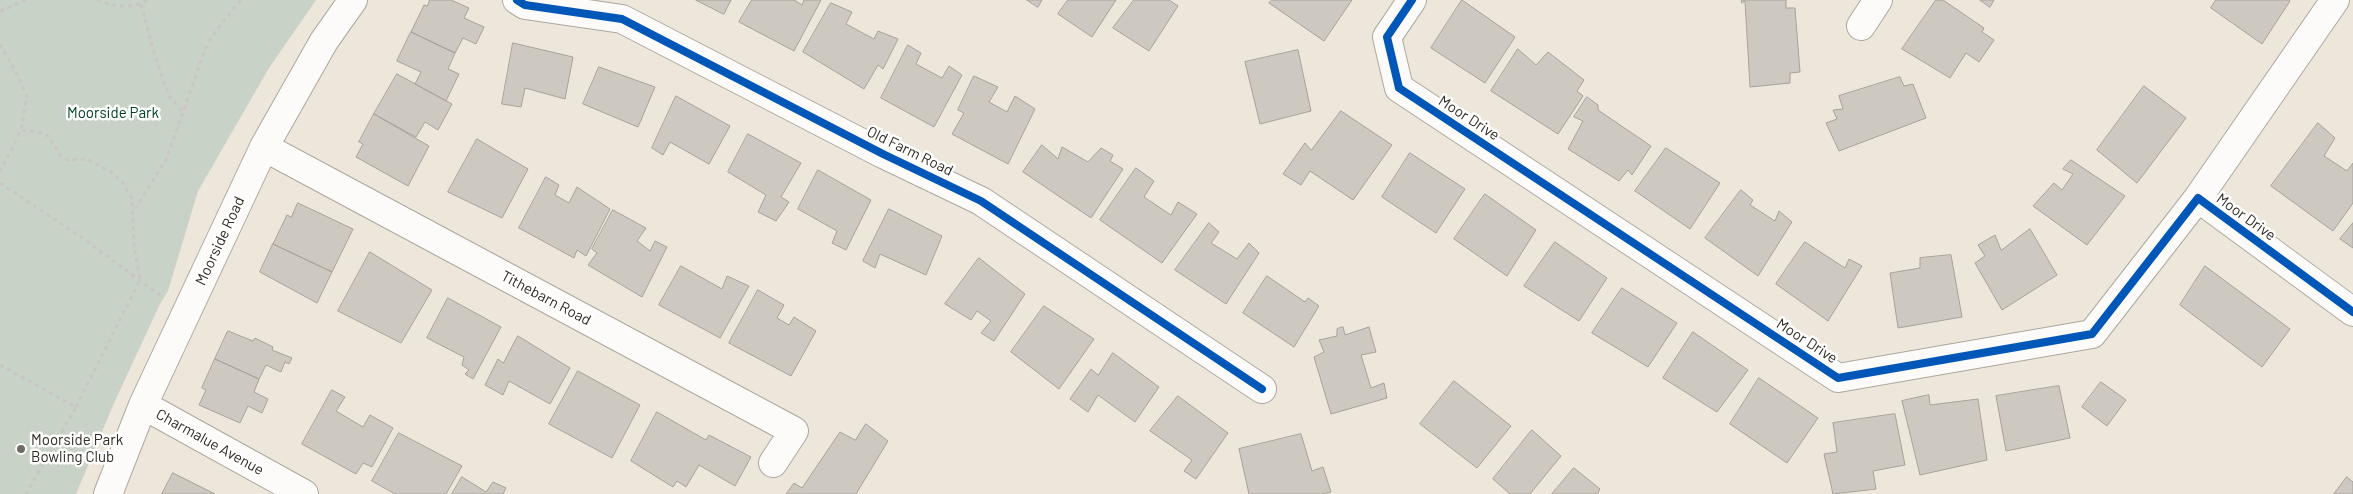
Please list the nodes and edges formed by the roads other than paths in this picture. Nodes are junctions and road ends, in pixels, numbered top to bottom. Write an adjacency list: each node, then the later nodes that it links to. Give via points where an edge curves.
1 (353, 0): 7 (street, Moorside Road, via 324,41)
2 (517, 0): 10 (street, Old Farm Road, via 525,4 622,19 980,201)
3 (1412, 0): 8 (street, Moor Drive, via 1387,37 1398,88 1838,378 2092,334)
4 (1878, 0): 6 (street)
5 (2335, 0): 8 (street, Moor Drive)
6 (1860, 26)
7 (264, 147): 11 (street, Moorside Road); 12 (street, Tithebarn Road, via 794,431)
8 (2198, 198): 9 (street, Moor Drive)
9 (2353, 312)
10 (1262, 389)
11 (143, 405): 13 (street, Moorside Road); 14 (street, Charmalue Avenue)
12 (773, 463)
13 (108, 494)
14 (304, 494)

